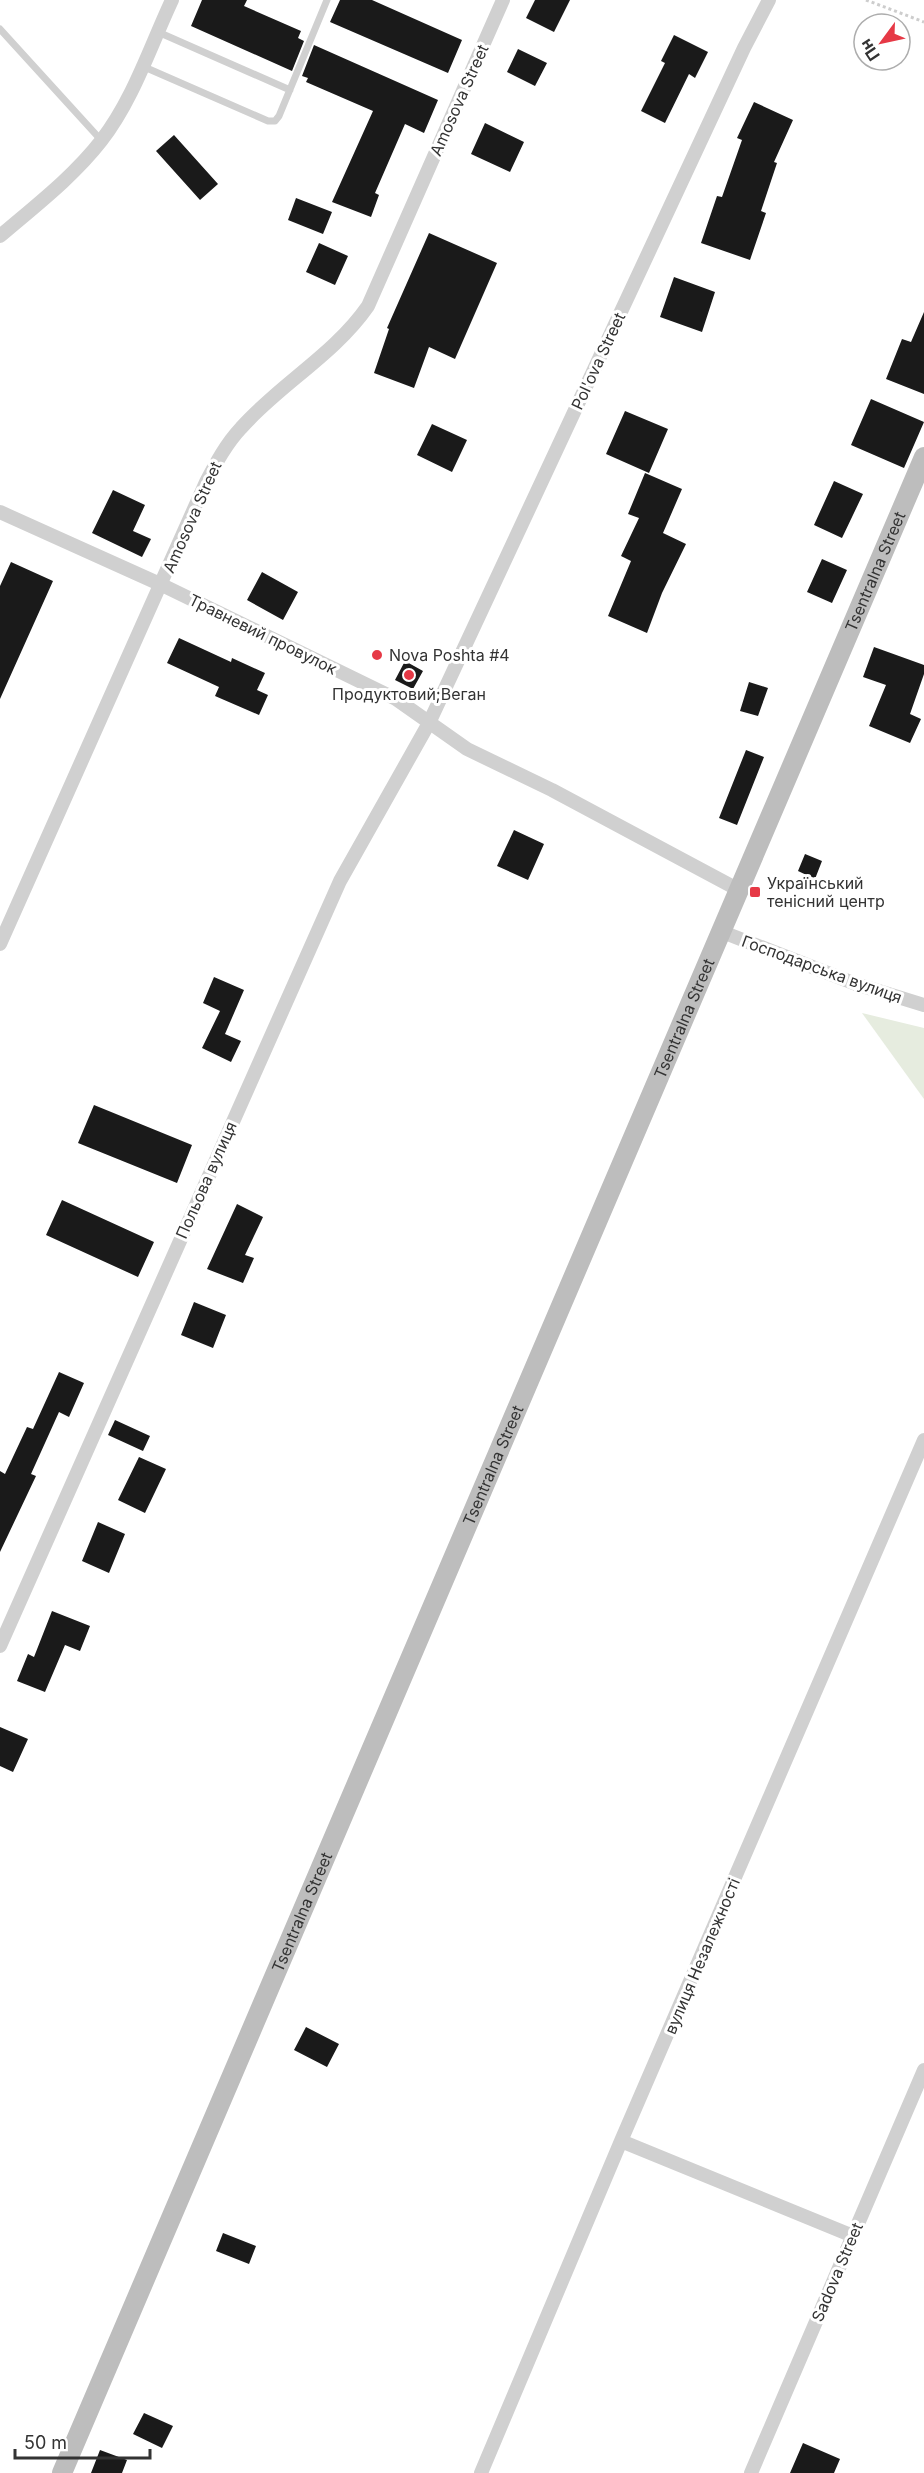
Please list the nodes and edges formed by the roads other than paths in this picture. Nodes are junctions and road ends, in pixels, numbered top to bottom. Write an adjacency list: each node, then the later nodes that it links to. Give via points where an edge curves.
1 (172, 0): 6 (street)
2 (327, 0): 8 (lane)
3 (503, 0): 13 (street, Amosova Street, via 368,306 337,342 262,406 223,450)
4 (769, 0): 14 (street, Pol'ova Street)
5 (0, 29): 9 (lane)
6 (157, 32): 7 (street); 8 (lane)
7 (142, 66): 8 (lane, via 268,121 279,116); 9 (street)
8 (290, 90)
9 (101, 140): 10 (street, via 66,178)
10 (0, 236)
11 (924, 457): 15 (main road, Tsentralna Street)
12 (0, 512): 13 (street, Травневий провулок)
13 (162, 585): 14 (street, Травневий провулок, via 396,699); 17 (street, Amosova Street)
14 (429, 723): 15 (street, Травневий провулок, via 466,749 552,790); 20 (street, Польова вулиця, via 340,881)
15 (739, 890): 16 (main road, Tsentralna Street)
16 (720, 931): 18 (street, Господарська вулиця, via 856,984); 24 (main road, Tsentralna Street)
17 (0, 944)
18 (924, 1005)
19 (924, 1440): 22 (street, вулиця Незалежності)
20 (0, 1647)
21 (924, 2070): 23 (street, Sadova Street)
22 (621, 2141): 23 (street); 25 (street, вулиця Незалежності)
23 (853, 2236): 26 (street, Sadova Street)
24 (62, 2473)
25 (481, 2473)
26 (751, 2473)

